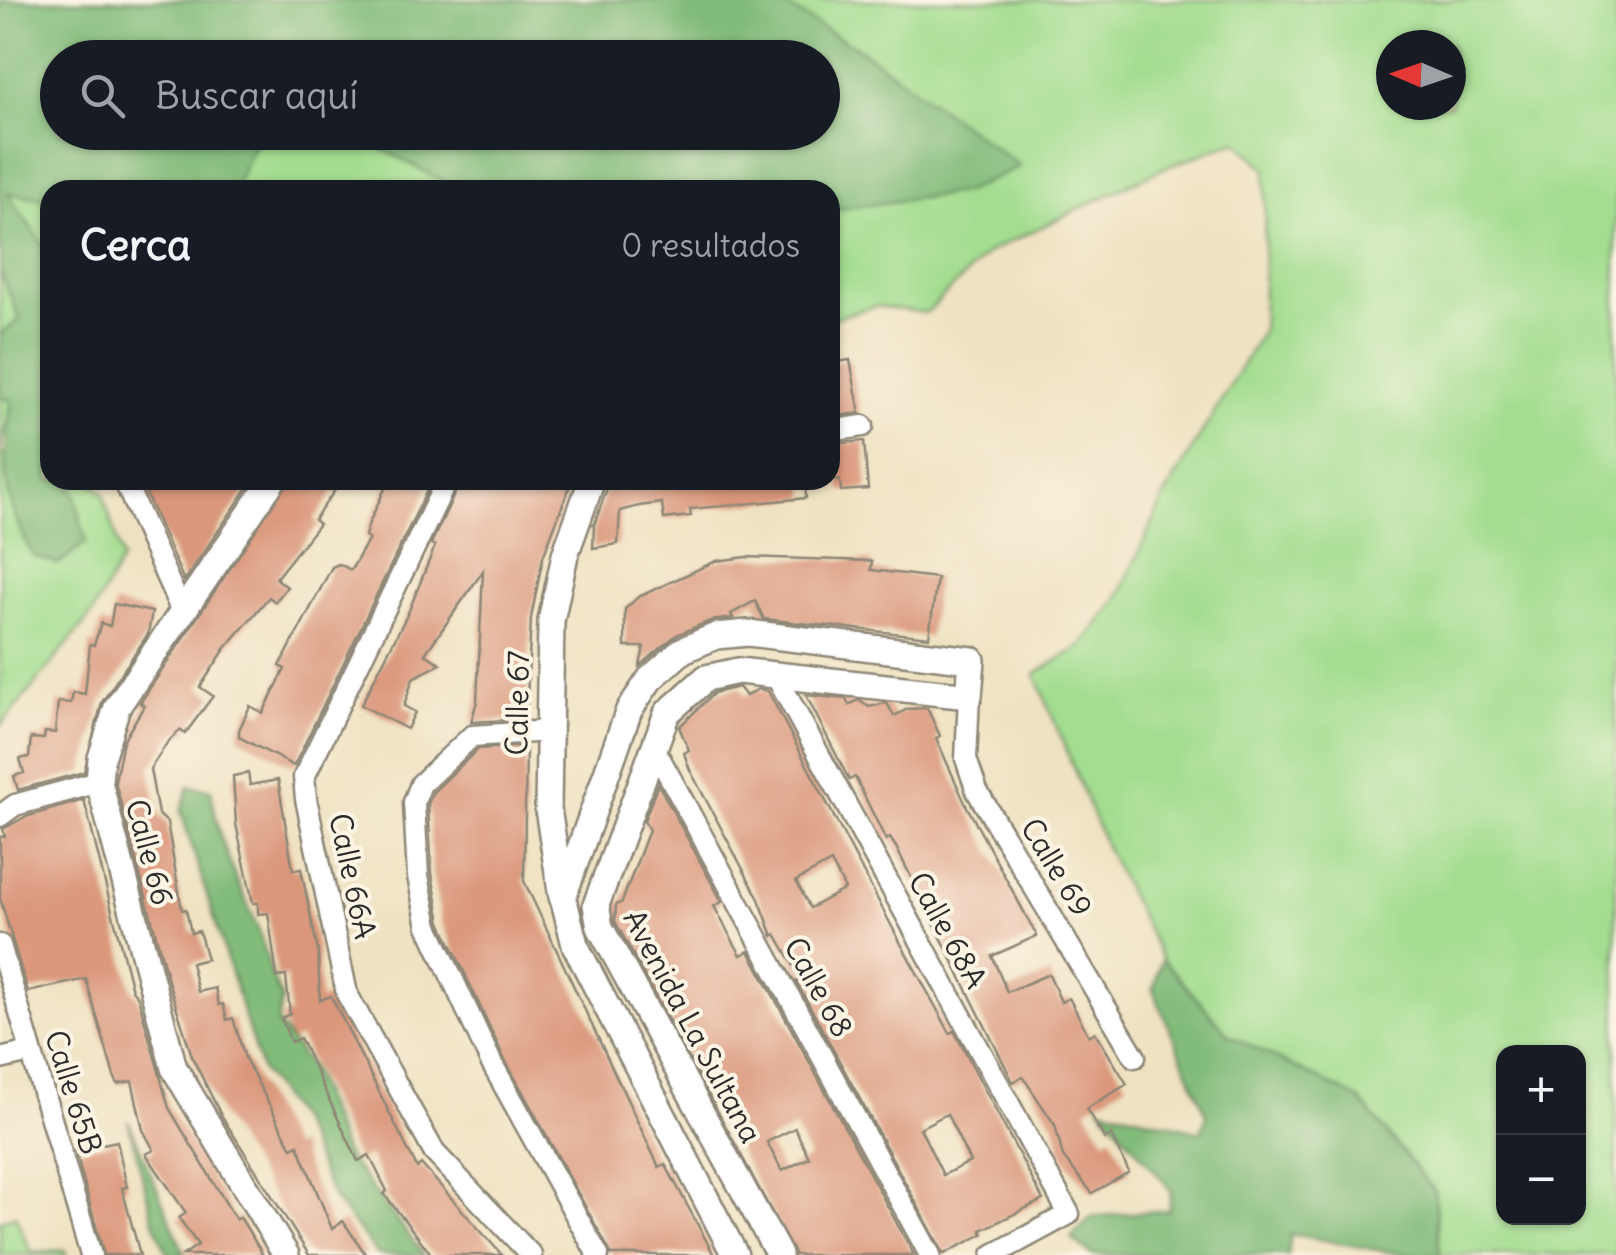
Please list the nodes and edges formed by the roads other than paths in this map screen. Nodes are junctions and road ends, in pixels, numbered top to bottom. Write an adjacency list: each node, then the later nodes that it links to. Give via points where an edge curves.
1 (863, 426): 2 (street)
2 (840, 429)
3 (128, 490): 7 (street)
4 (265, 490): 7 (street, Calle 66)
5 (442, 490): 22 (street, Calle 66A, via 304,777 306,799 347,994 434,1152)
6 (588, 490): 10 (street, Calle 67, via 551,621)
7 (183, 614): 12 (street, Calle 66, via 117,707)
8 (775, 674): 9 (street, Avenida La Sultana); 11 (street, Avenida La Sultana, via 738,671 706,678 667,713); 27 (street, Calle 68A, via 1068,1214)
9 (968, 696): 14 (street, via 972,660 748,633 716,636 684,650 650,679 629,710); 18 (street, Calle 69, via 966,759 977,790)
10 (550, 731): 14 (street, Calle 67, via 548,808); 23 (street, Calle 66A, via 472,736 421,784 414,802 418,876 428,926 491,1062)
11 (654, 748): 15 (street, Avenida La Sultana); 26 (street, Calle 68)
12 (99, 782): 13 (street, via 15,805); 21 (street, Calle 66, via 174,1068)
13 (0, 816)
14 (562, 898): 15 (street); 24 (street, via 574,944)
15 (596, 905): 25 (street, Avenida La Sultana, via 600,927)
16 (0, 946): 17 (street, Calle 65B)
17 (30, 1052): 19 (street); 20 (street, Calle 65B)
18 (1135, 1058)
19 (0, 1059)
20 (91, 1255)
21 (286, 1255)
22 (531, 1255)
23 (598, 1255)
24 (735, 1255)
25 (778, 1255)
26 (930, 1255)
27 (993, 1255)

